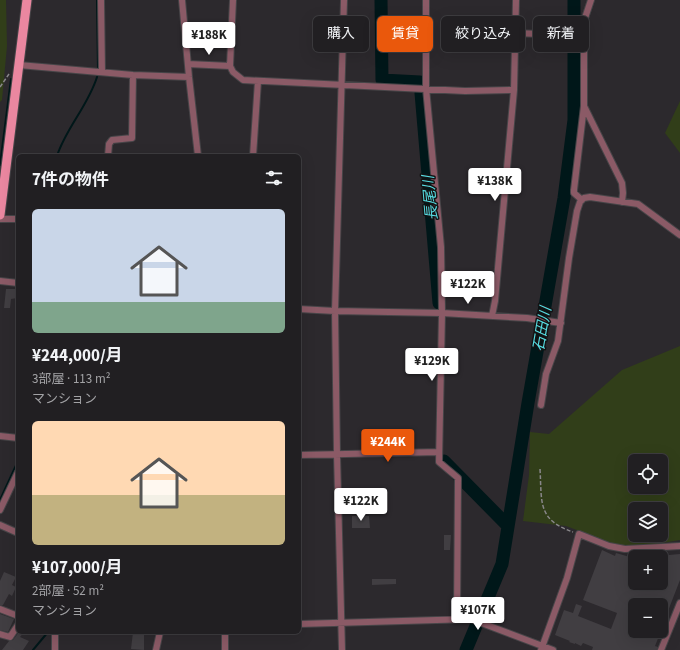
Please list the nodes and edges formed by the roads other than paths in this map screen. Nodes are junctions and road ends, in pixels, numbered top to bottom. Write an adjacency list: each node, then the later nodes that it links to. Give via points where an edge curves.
1 (27, 0): 14 (main road)
2 (101, 0): 16 (street)
3 (182, 0): 13 (street)
4 (233, 0): 15 (street)
5 (344, 0): 20 (street)
6 (426, 0): 21 (street)
7 (516, 0): 9 (street)
8 (591, 0): 10 (street)
9 (516, 16)
10 (586, 16)
11 (515, 52): 22 (street)
12 (584, 52): 23 (street)
13 (188, 64): 15 (street); 18 (street)
14 (19, 65): 16 (street); 29 (main road)
15 (230, 66): 19 (street, via 243,80)
16 (102, 72): 17 (street)
17 (133, 75): 18 (street); 24 (street, via 132,138 112,140 108,144)
18 (189, 77): 25 (street)
19 (258, 81): 20 (street); 26 (street)
20 (342, 84): 21 (street); 36 (street)
21 (426, 88): 22 (street); 37 (street, via 441,247)
22 (514, 90): 38 (street)
23 (584, 106): 27 (street, via 574,190); 28 (street, via 622,183)
24 (108, 154)
25 (198, 154)
26 (253, 154)
27 (582, 200): 28 (street, via 590,196); 39 (street, via 577,211)
28 (622, 202): 32 (street, via 638,204)
29 (0, 215)
30 (0, 219): 31 (street)
31 (16, 219)
32 (680, 235)
33 (0, 280): 34 (street)
34 (16, 283)
35 (301, 309): 36 (street)
36 (335, 311): 37 (street); 44 (street)
37 (442, 313): 38 (street); 43 (street)
38 (492, 316): 39 (street)
39 (558, 322): 40 (street, via 558,341 546,374)
40 (540, 404)
41 (0, 436): 42 (street)
42 (16, 438)
43 (439, 452): 44 (street); 54 (street, via 439,462 458,478)
44 (337, 455): 45 (street); 55 (street)
45 (301, 456)
46 (16, 476): 47 (street)
47 (0, 510)
48 (0, 525): 49 (street)
49 (16, 532)
50 (680, 546): 62 (street, via 625,550 579,534 568,578)
51 (680, 603): 68 (street)
52 (0, 609): 53 (street)
53 (16, 615)
54 (457, 618): 55 (street); 62 (street, via 471,619)
55 (341, 623): 56 (street); 66 (street)
56 (301, 624)
57 (16, 628): 58 (street, via 10,637)
58 (0, 634)
59 (55, 634): 63 (street)
60 (160, 634): 64 (street)
61 (225, 634): 65 (street)
62 (541, 648): 67 (street)
63 (55, 650)
64 (156, 650)
65 (225, 650)
66 (342, 650)
67 (552, 650)
68 (662, 650)

